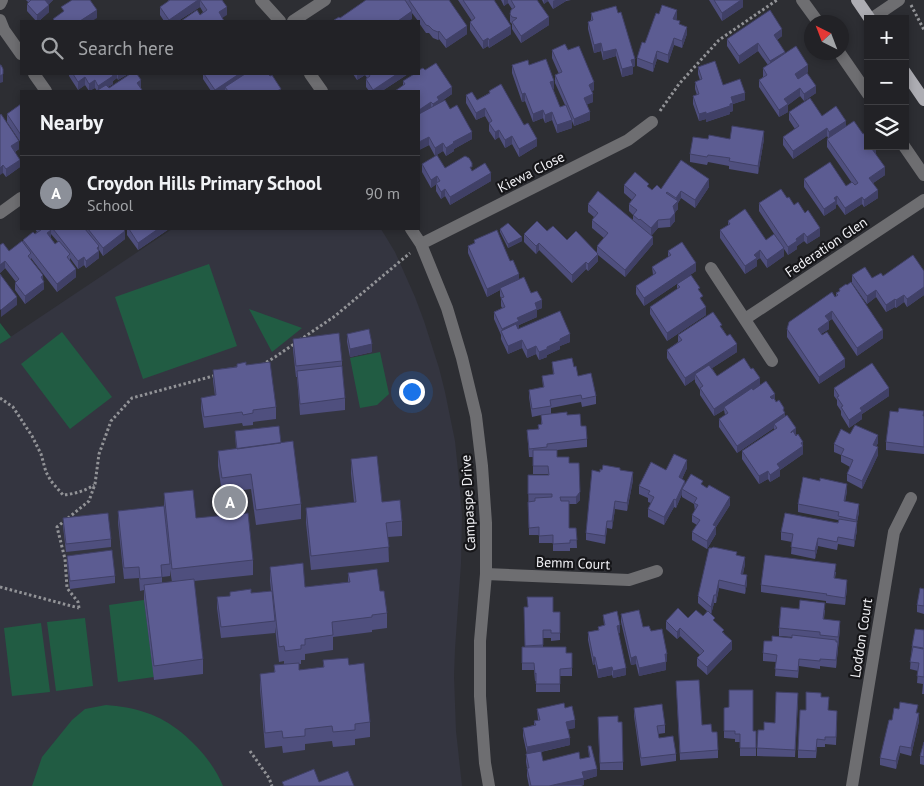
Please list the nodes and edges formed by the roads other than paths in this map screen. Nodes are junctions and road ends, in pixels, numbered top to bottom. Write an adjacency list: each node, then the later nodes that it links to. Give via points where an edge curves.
1 (2, 0): 7 (street)
2 (261, 0): 12 (street)
3 (325, 0): 13 (street)
4 (802, 0): 8 (street)
5 (857, 0): 9 (main road)
6 (898, 0): 10 (street)
7 (0, 4)
8 (813, 15)
9 (867, 15)
10 (876, 15)
11 (0, 20): 14 (street)
12 (279, 20)
13 (295, 20)
14 (20, 53)
15 (845, 60): 19 (street)
16 (35, 75): 20 (street)
17 (311, 75): 21 (street)
18 (909, 78): 22 (main road)
19 (864, 88)
20 (45, 90)
21 (321, 90)
22 (924, 100)
23 (652, 122): 30 (street, Kiewa Close, via 628,140)
24 (907, 150): 25 (street)
25 (924, 175)
26 (20, 199): 28 (street)
27 (924, 200): 32 (street, Federation Glen)
28 (0, 213)
29 (412, 230): 30 (street, Campaspe Drive)
30 (421, 244): 36 (street, Campaspe Drive, via 447,308 476,416 483,476)
31 (711, 268): 32 (street)
32 (745, 319): 33 (street)
33 (772, 361)
34 (911, 498): 38 (street, Loddon Court, via 894,532)
35 (657, 571): 36 (street, Bemm Court, via 628,580)
36 (486, 574): 37 (street, Campaspe Drive, via 480,687)
37 (489, 786)
38 (852, 786)

